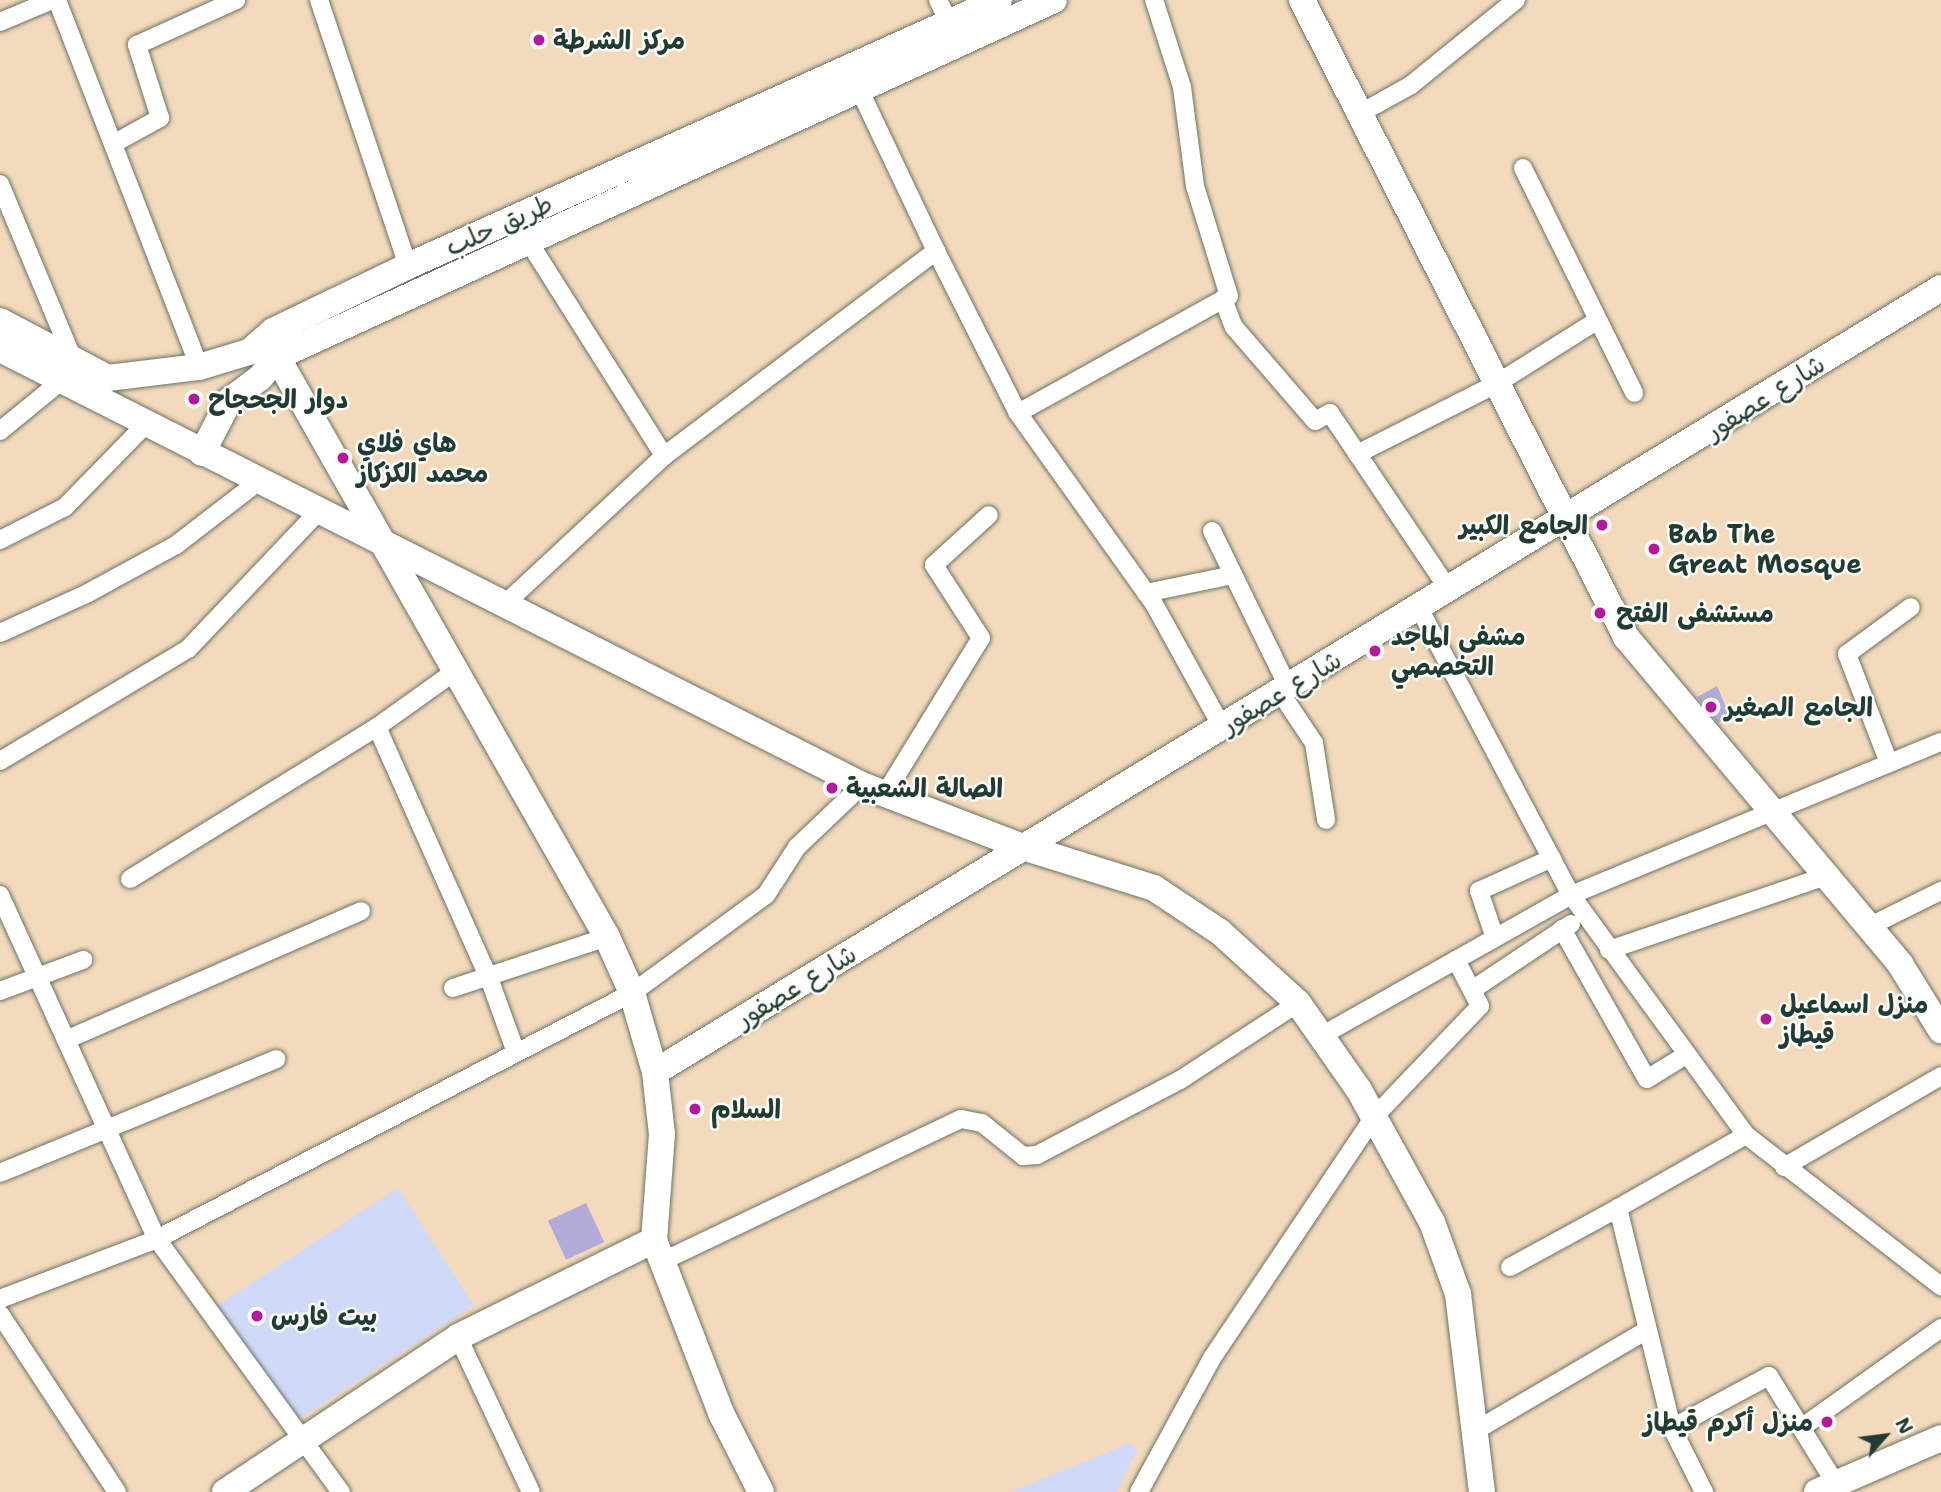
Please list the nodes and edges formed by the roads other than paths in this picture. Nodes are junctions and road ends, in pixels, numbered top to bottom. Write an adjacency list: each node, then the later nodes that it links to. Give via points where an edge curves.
1 (52, 0): 11 (street)
2 (57, 0): 14 (street)
3 (236, 0): 14 (street, via 137,45 160,118)
4 (319, 0): 19 (street)
5 (999, 0): 10 (main road, طريق حلب)
6 (1054, 0): 12 (main road)
7 (1154, 0): 21 (street, via 1182,87 1195,186 1229,296)
8 (1302, 0): 13 (main road)
9 (1516, 0): 13 (street, via 1411,85)
10 (943, 12): 19 (main road, طريق حلب)
11 (0, 22)
12 (858, 88): 17 (main road); 18 (street)
13 (1359, 114): 30 (main road)
14 (113, 144): 27 (street)
15 (1523, 168): 22 (street)
16 (0, 184): 28 (street)
17 (527, 239): 26 (main road); 38 (street)
18 (936, 251): 33 (street); 38 (street)
19 (408, 266): 25 (main road, طريق حلب, via 273,331)
20 (1941, 288): 42 (main road, شارع عصفور)
21 (1223, 299): 33 (street); 37 (street, via 1234,327 1315,421 1330,413)
22 (1598, 320): 30 (street); 32 (street)
23 (0, 321): 28 (main road)
24 (0, 349): 28 (main road)
25 (249, 352): 27 (main road, طريق حلب); 29 (main road)
26 (277, 356): 29 (main road); 45 (main road)
27 (199, 367): 31 (main road, طريق حلب)
28 (67, 370): 31 (main road); 35 (street)
29 (260, 378): 36 (main road, via 229,401)
30 (1496, 384): 37 (street); 42 (main road)
31 (106, 391): 34 (main road)
32 (1634, 393)
33 (1018, 413): 48 (street)
34 (146, 425): 36 (main road); 44 (street, via 65,507)
35 (0, 431)
36 (202, 453): 39 (main road)
37 (1357, 454): 47 (street)
38 (664, 456): 49 (street)
39 (259, 481): 40 (main road); 52 (street, via 176,545 88,593)
40 (320, 510): 45 (main road); 58 (street, via 188,649)
41 (989, 515): 60 (street, via 934,565 981,638)
42 (1565, 520): 47 (main road, شارع عصفور); 61 (main road, via 1626,637)
43 (1212, 531): 46 (street)
44 (0, 540)
45 (382, 541): 49 (main road); 53 (main road)
46 (1233, 575): 48 (street); 54 (street)
47 (1448, 590): 51 (main road, شارع عصفور)
48 (1146, 593): 56 (street)
49 (507, 603): 60 (main road)
50 (1911, 607): 59 (street, via 1847,654)
51 (1419, 608): 54 (main road, شارع عصفور); 64 (street)
52 (0, 633)
53 (457, 670): 55 (street); 74 (main road)
54 (1284, 690): 56 (main road, شارع عصفور); 62 (street, via 1314,743)
55 (377, 727): 66 (street); 80 (street, via 444,886)
56 (1222, 727): 63 (main road, شارع عصفور)
57 (1941, 742): 59 (street)
58 (0, 761)
59 (1889, 763): 61 (street)
60 (874, 790): 63 (main road); 83 (street, via 797,847 766,895)
61 (1769, 812): 65 (main road); 69 (street)
62 (1326, 820)
63 (1023, 847): 85 (main road, via 1154,888 1220,932); 92 (main road, شارع عصفور)
64 (1552, 858): 69 (street); 75 (street, via 1479,891)
65 (1824, 877): 72 (main road); 76 (street)
66 (130, 879)
67 (1941, 891): 72 (street)
68 (0, 895): 79 (street)
69 (1571, 895): 71 (street); 75 (street)
70 (361, 911): 88 (street)
71 (1583, 915): 73 (street); 76 (street)
72 (1866, 928): 86 (main road, via 1900,964)
73 (1562, 929): 84 (street); 90 (street, via 1647,1079)
74 (607, 937): 80 (street); 83 (main road)
75 (1494, 938): 78 (street)
76 (1609, 950): 90 (street)
77 (83, 960): 79 (street)
78 (1456, 960): 84 (street); 87 (street)
79 (37, 977): 82 (street); 88 (street)
80 (489, 978): 81 (street); 89 (street)
81 (453, 988)
82 (0, 991)
83 (632, 993): 89 (street); 92 (main road)
84 (1476, 998): 94 (street)
85 (1298, 1003): 87 (main road); 101 (street, via 1180,1080 1037,1155 1023,1156 982,1123 961,1119)
86 (1941, 1030)
87 (1321, 1036): 94 (main road)
88 (66, 1040): 95 (street)
89 (515, 1050): 100 (street)
90 (1686, 1055): 96 (street)
91 (276, 1059): 95 (street)
92 (655, 1072): 101 (main road, via 662,1135)
93 (1941, 1076): 97 (street)
94 (1374, 1117): 111 (main road, via 1432,1222 1458,1294); 120 (street, via 1212,1358)
95 (108, 1131): 98 (street); 100 (street)
96 (1746, 1135): 97 (street); 99 (street)
97 (1784, 1167): 103 (street)
98 (0, 1174)
99 (1618, 1208): 102 (street); 107 (street)
100 (157, 1239): 104 (street); 113 (street)
101 (659, 1250): 108 (main road); 119 (main road, via 722,1415)
102 (1510, 1267)
103 (1941, 1286)
104 (0, 1299)
105 (0, 1314): 115 (street)
106 (1941, 1328): 110 (street)
107 (1647, 1330): 109 (street); 111 (street)
108 (458, 1337): 113 (main road); 118 (street)
109 (1672, 1428): 110 (street, via 1769,1376); 122 (street)
110 (1801, 1428): 114 (street)
111 (1475, 1431): 121 (main road)
112 (1941, 1438): 114 (main road)
113 (301, 1441): 116 (main road); 117 (street)
114 (1827, 1488)
115 (117, 1492)
116 (225, 1492)
117 (341, 1492)
118 (531, 1492)
119 (761, 1492)
120 (1139, 1492)
121 (1482, 1492)
122 (1704, 1492)

